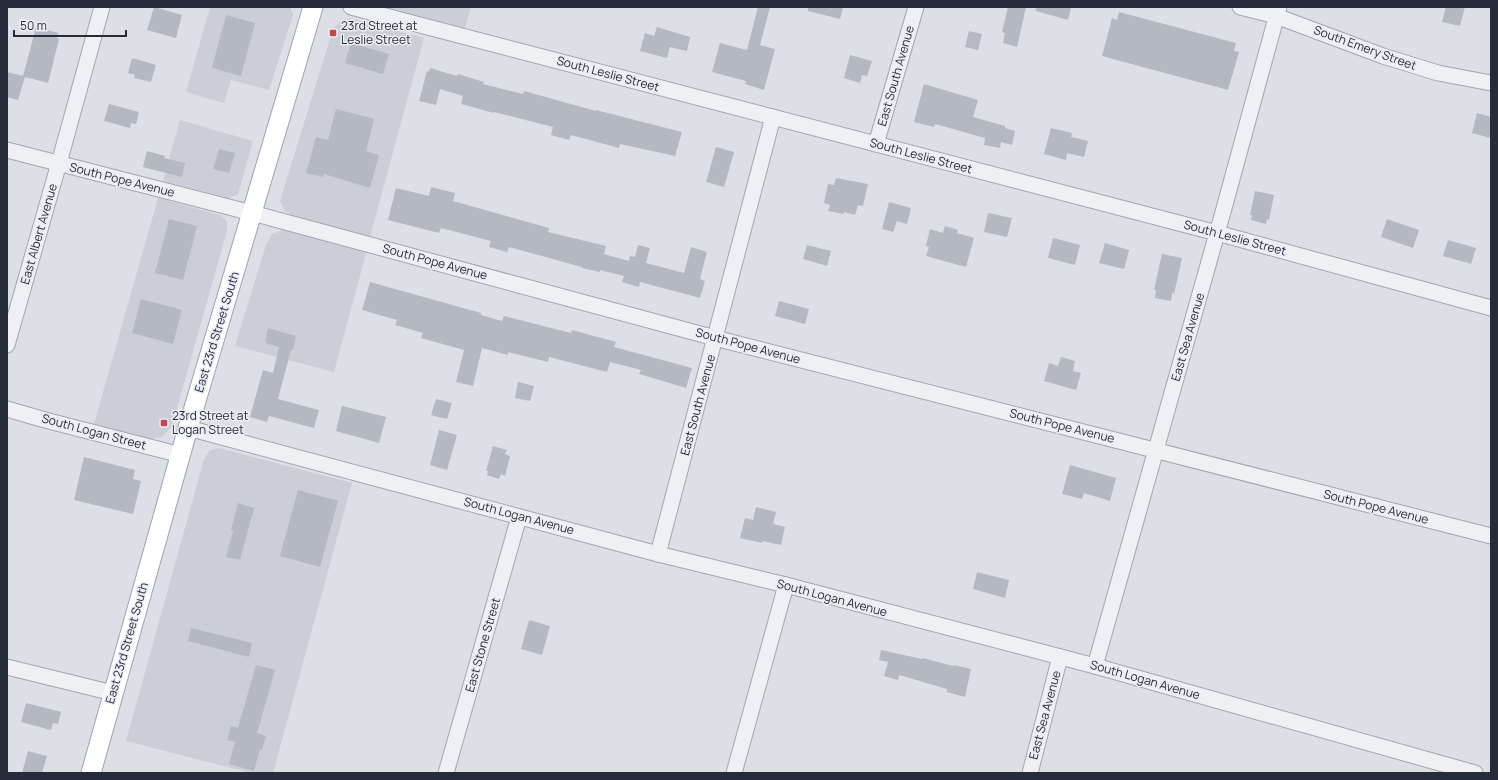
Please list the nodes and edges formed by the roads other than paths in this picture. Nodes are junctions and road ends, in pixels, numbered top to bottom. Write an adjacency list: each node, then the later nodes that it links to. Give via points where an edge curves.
1 (102, 7): 11 (street, East Albert Avenue)
2 (313, 7): 12 (main road, East 23rd Street South)
3 (351, 7): 8 (street, South Leslie Street)
4 (916, 7): 9 (street, East South Avenue)
5 (1240, 7): 6 (street, South Emery Street)
6 (1277, 12): 7 (street, South Emery Street, via 1383,56 1438,73); 13 (street, East Sea Avenue)
7 (1491, 83)
8 (773, 117): 9 (street, South Leslie Street); 15 (street, East South Avenue)
9 (876, 144): 13 (street, South Leslie Street)
10 (7, 150): 11 (street, South Pope Avenue)
11 (59, 163): 12 (street, South Pope Avenue); 16 (street, East Albert Avenue)
12 (252, 213): 15 (street, South Pope Avenue); 18 (main road, East 23rd Street South)
13 (1217, 233): 14 (street, South Leslie Street); 19 (street, East Sea Avenue)
14 (1491, 308)
15 (716, 338): 19 (street, South Pope Avenue); 23 (street, East South Avenue)
16 (7, 345)
17 (7, 409): 20 (street, South Logan Street)
18 (188, 428): 20 (main road, East 23rd Street South); 21 (street, South Logan Avenue)
19 (1156, 450): 22 (street, South Pope Avenue); 26 (street, East Sea Avenue)
20 (181, 454): 28 (main road, East 23rd Street South)
21 (519, 517): 23 (street, South Logan Avenue); 30 (street, East Stone Street)
22 (1491, 536)
23 (658, 554): 24 (street, South Logan Avenue)
24 (786, 585): 25 (street, South Logan Avenue); 31 (street)
25 (1060, 657): 26 (street, South Logan Avenue); 32 (street, East Sea Avenue)
26 (1095, 666): 33 (street, South Logan Avenue)
27 (7, 667): 28 (street)
28 (113, 693): 29 (main road, East 23rd Street South)
29 (91, 773)
30 (446, 773)
31 (734, 773)
32 (1030, 773)
33 (1475, 773)

